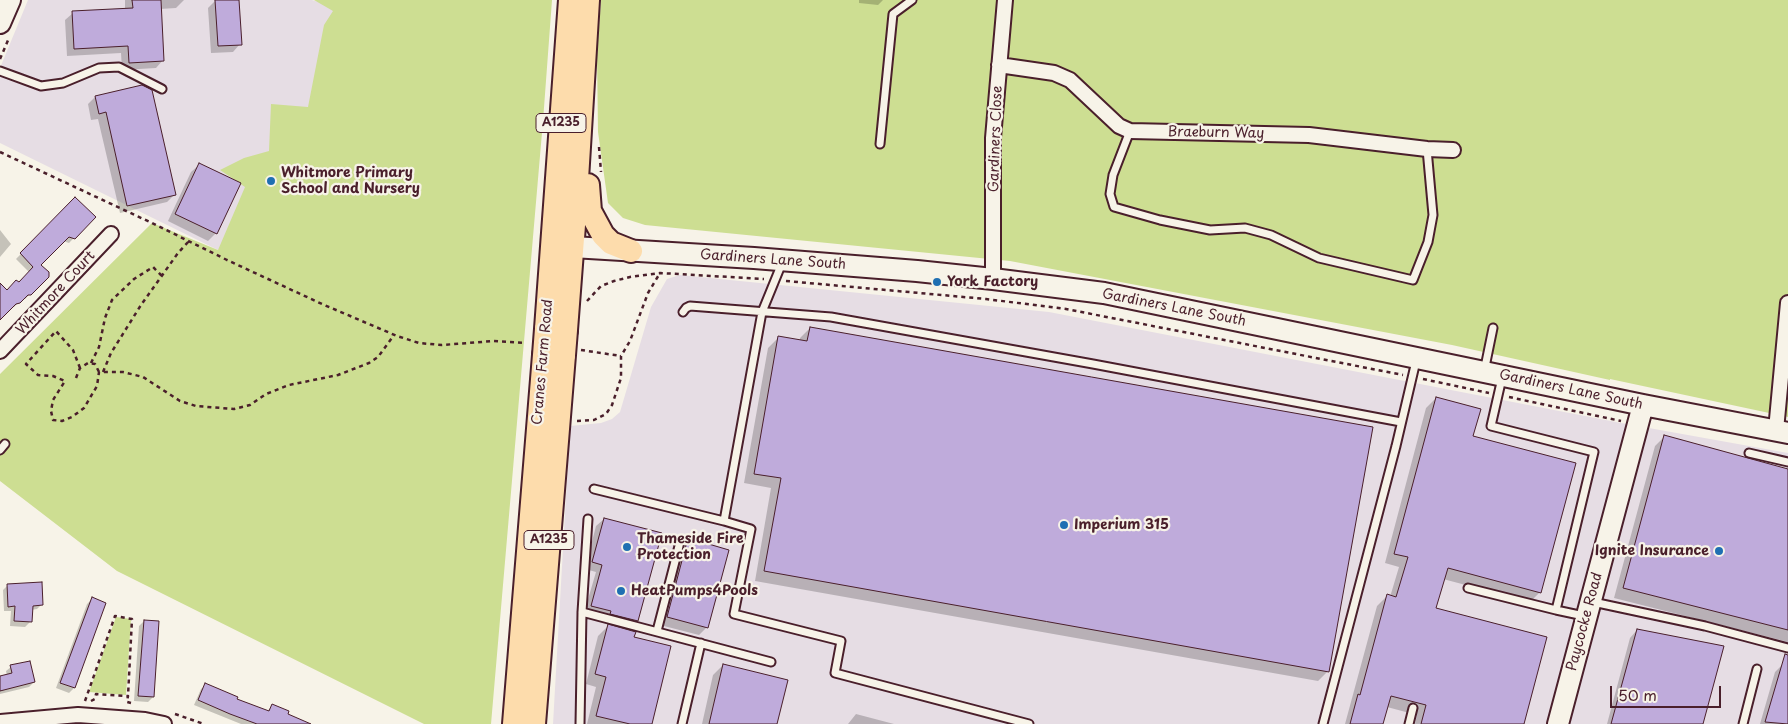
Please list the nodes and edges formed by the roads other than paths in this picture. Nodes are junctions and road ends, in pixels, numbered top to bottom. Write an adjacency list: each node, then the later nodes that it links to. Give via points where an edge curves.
1 (10, 0): 6 (street)
2 (570, 0): 16 (main road, Cranes Farm Road / A1235)
3 (588, 0): 9 (main road, Cranes Farm Road / A1235)
4 (912, 0): 12 (lane, via 893,14)
5 (1004, 0): 7 (street, Gardiners Close)
6 (0, 23)
7 (999, 65): 11 (street, via 1054,73 1070,80 1119,126); 19 (street, Gardiners Close, via 993,138)
8 (0, 71): 10 (lane, via 41,86 62,83 99,68 119,68)
9 (582, 80): 16 (main road, Cranes Farm Road / A1235); 17 (main road, A1235, via 590,211 611,243)
10 (162, 89)
11 (1130, 131): 13 (street, Braeburn Way, via 1309,135); 13 (lane, via 1113,175 1110,194 1114,207 1210,230 1245,228 1271,234 1319,258 1413,280 1428,242 1434,215)
12 (880, 144)
13 (1427, 149): 14 (street, Braeburn Way)
14 (1453, 150)
15 (111, 234): 25 (street, Whitmore Court)
16 (562, 247): 17 (street, Gardiners Lane South); 24 (main road, Cranes Farm Road / A1235)
17 (631, 251): 18 (street, Gardiners Lane South)
18 (783, 260): 19 (street, Gardiners Lane South); 22 (lane)
19 (993, 279): 26 (street, Gardiners Lane South, via 1104,293)
20 (1788, 303): 30 (street)
21 (683, 312): 22 (lane, via 690,306)
22 (762, 312): 29 (lane, via 830,317); 35 (lane)
23 (1493, 328): 27 (lane)
24 (553, 344): 50 (main road, Cranes Farm Road / A1235); 51 (main road, Cranes Farm Road / A1235)
25 (0, 351)
26 (1414, 367): 27 (street, Gardiners Lane South); 29 (lane)
27 (1493, 374): 28 (street, Gardiners Lane South); 39 (lane, via 1498,395 1491,426 1594,452)
28 (1643, 405): 30 (street, Gardiners Lane South); 38 (street, Paycocke Road)
29 (1401, 422): 55 (lane)
30 (1782, 431)
31 (1749, 453): 32 (lane)
32 (1788, 462)
33 (594, 489): 35 (lane)
34 (588, 519): 40 (lane)
35 (724, 521): 54 (lane, via 751,530 734,614 841,641 835,673)
36 (679, 546): 41 (lane)
37 (1468, 588): 39 (lane)
38 (1588, 609): 39 (lane); 43 (lane, via 1705,626); 57 (street, Paycocke Road)
39 (1556, 610)
40 (582, 612): 41 (lane); 52 (lane)
41 (657, 631): 42 (lane)
42 (701, 643): 44 (lane); 53 (lane)
43 (1788, 648)
44 (772, 662)
45 (1757, 669): 58 (lane)
46 (1413, 708): 56 (lane)
47 (111, 720): 48 (street, via 78,715); 49 (street, via 146,720)
48 (0, 722)
49 (164, 724)
50 (514, 724)
51 (534, 724)
52 (580, 724)
53 (682, 724)
54 (1029, 724)
55 (1323, 724)
56 (1409, 724)
57 (1558, 724)
58 (1743, 724)

